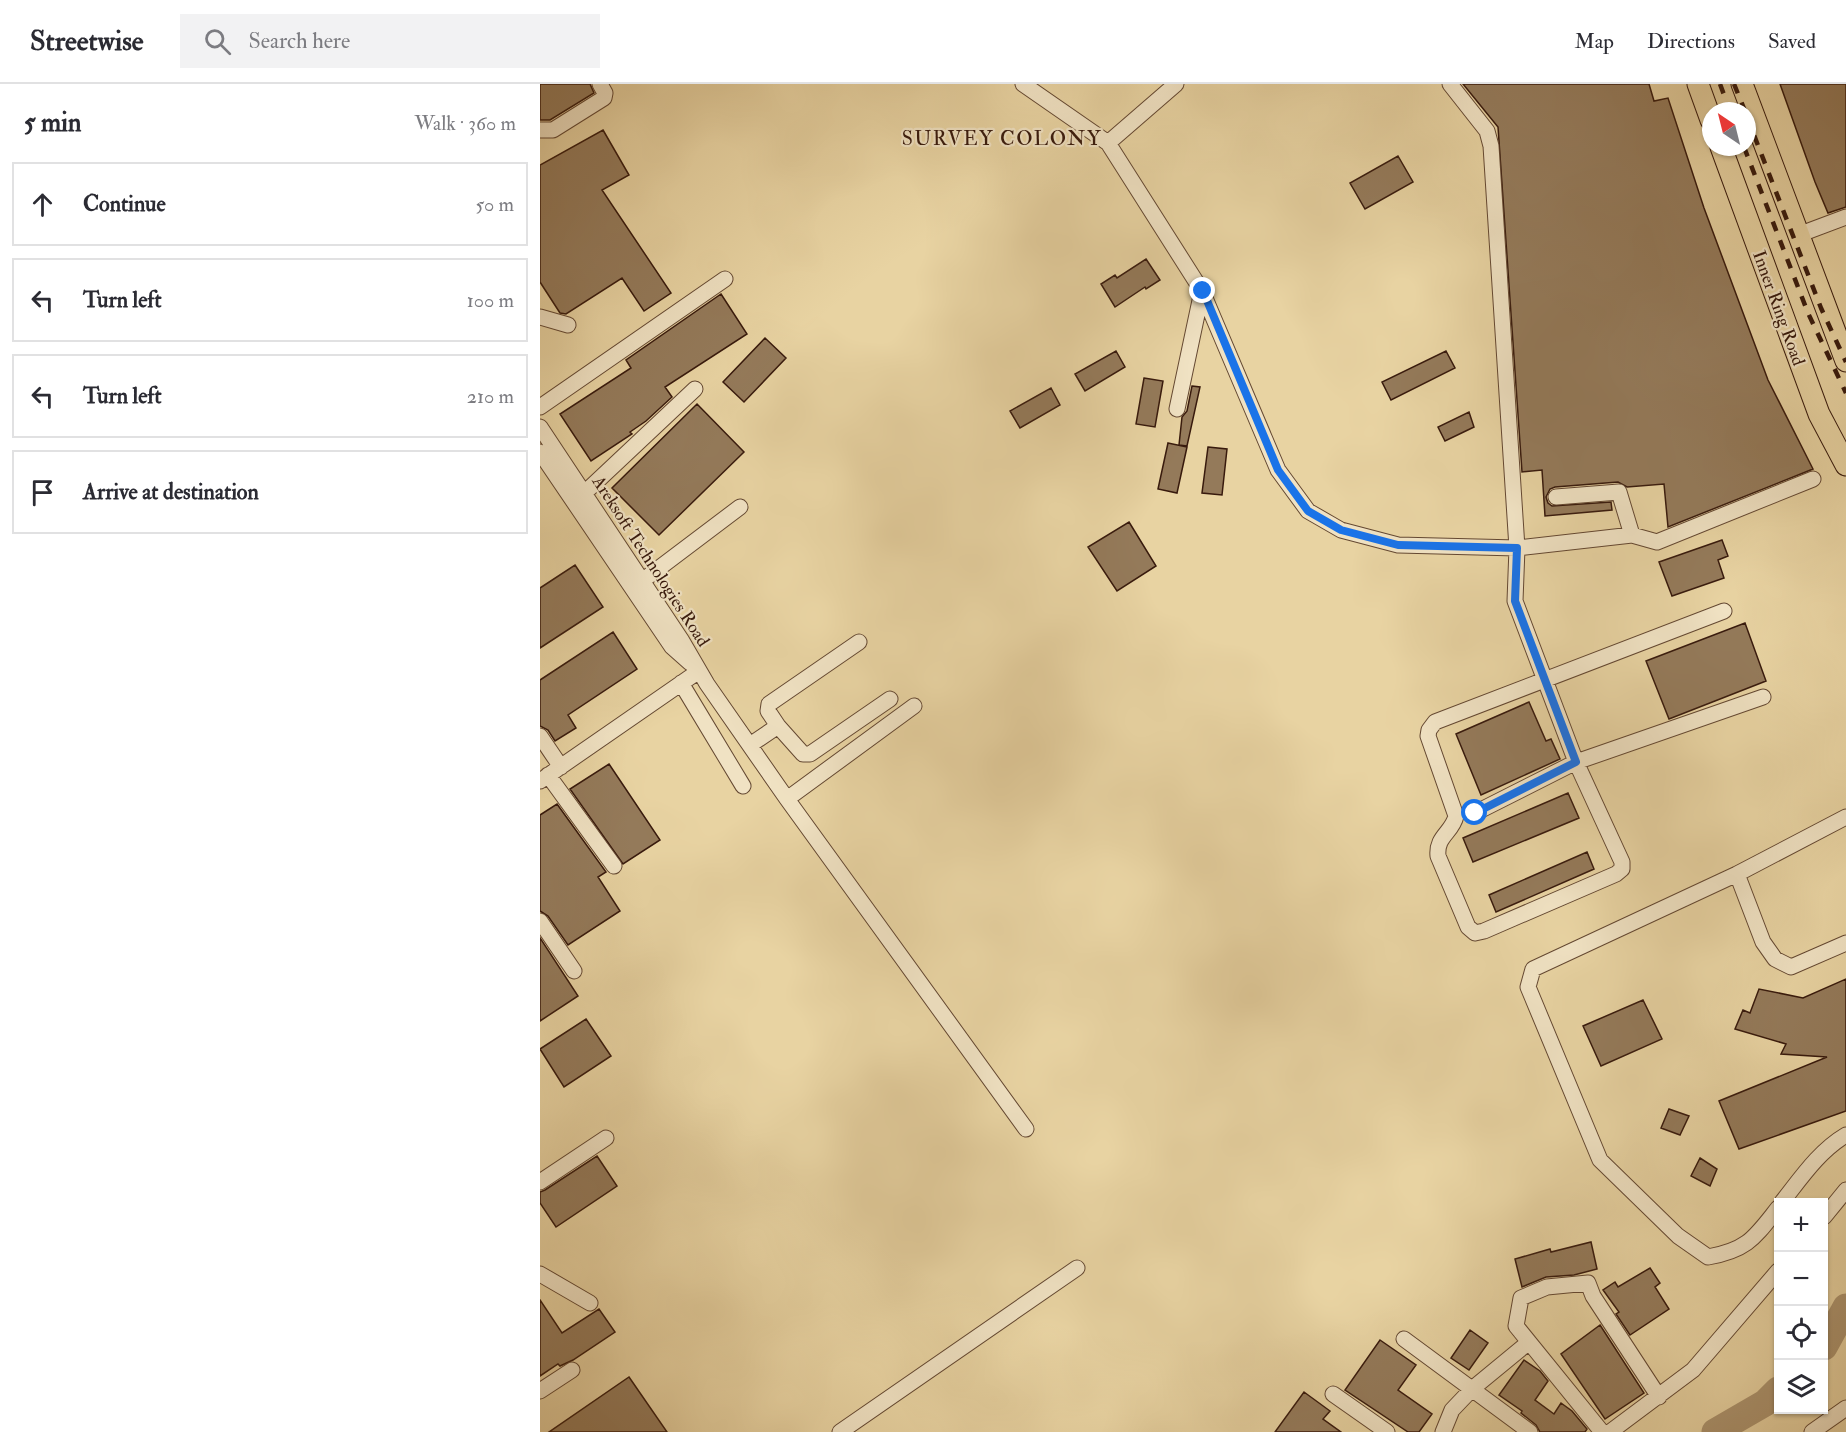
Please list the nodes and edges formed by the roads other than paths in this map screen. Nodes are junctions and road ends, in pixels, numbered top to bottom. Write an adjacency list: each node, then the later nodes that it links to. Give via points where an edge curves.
1 (600, 84): 8 (street, via 604,98 553,130)
2 (1023, 84): 9 (street)
3 (1176, 84): 9 (street)
4 (1450, 84): 29 (street, via 1487,130 1491,146)
5 (1698, 84): 7 (highway)
6 (1746, 85): 12 (highway)
7 (1704, 102)
8 (540, 130)
9 (1108, 143): 14 (street)
10 (1724, 156): 23 (highway, Inner Ring Road, via 1819,414)
11 (1846, 217): 12 (street)
12 (1798, 236): 17 (highway)
13 (725, 279): 19 (street)
14 (1203, 291): 20 (street); 29 (street, via 1278,470 1308,511 1341,530 1398,545)
15 (540, 317): 16 (street)
16 (568, 324)
17 (1846, 361)
18 (694, 389): 26 (street)
19 (540, 407)
20 (1177, 409)
21 (540, 427): 26 (street, Areksoft Technologies Road)
22 (540, 452): 26 (street, Areksoft Technologies Road)
23 (1846, 465)
24 (1813, 479): 28 (street, via 1657,542)
25 (1556, 496): 28 (street, via 1619,492)
26 (579, 499): 30 (street, Areksoft Technologies Road); 33 (street, Areksoft Technologies Road, via 672,647)
27 (740, 507): 30 (street)
28 (1632, 535): 29 (street)
29 (1517, 548): 34 (street, via 1515,601)
30 (642, 581): 33 (street, Areksoft Technologies Road)
31 (1724, 611): 34 (street)
32 (859, 642): 39 (street, via 770,704 768,711)
33 (699, 671): 35 (street); 41 (street)
34 (1544, 680): 42 (street); 42 (street, via 1435,722 1429,729 1428,736 1456,816 1440,840 1438,856 1468,927 1475,933 1622,869)
35 (681, 683): 43 (street); 44 (street)
36 (1763, 697): 42 (street)
37 (890, 699): 39 (street, via 810,754 803,754)
38 (914, 706): 45 (street)
39 (778, 726): 41 (street)
40 (540, 736): 43 (street)
41 (750, 745): 45 (street)
42 (1576, 762): 46 (street)
43 (550, 774): 48 (street)
44 (743, 786)
45 (788, 799): 53 (street)
46 (1475, 813)
47 (1846, 818): 49 (street)
48 (614, 866)
49 (1737, 874): 51 (street, via 1763,942 1775,959 1791,967); 60 (street, via 1533,969 1528,987 1600,1160 1678,1236 1708,1257 1729,1253 1753,1241)
50 (540, 921): 52 (street)
51 (1846, 943)
52 (574, 971)
53 (1026, 1129)
54 (1846, 1135): 58 (street, via 1833,1143)
55 (606, 1138): 56 (street)
56 (540, 1182)
57 (1846, 1190): 59 (street)
58 (1786, 1198)
59 (1828, 1212)
60 (1774, 1214)
61 (1077, 1268): 73 (street)
62 (540, 1274): 64 (street)
63 (1774, 1277): 71 (street, via 1693,1370)
64 (590, 1303)
65 (1404, 1339): 68 (street)
66 (1529, 1342): 68 (street); 71 (street, via 1516,1326 1521,1298 1547,1287 1588,1283); 77 (street)
67 (572, 1370): 69 (street)
68 (1472, 1389): 75 (street, via 1452,1410); 76 (street)
69 (540, 1390)
70 (1333, 1394): 74 (street)
71 (1659, 1397): 78 (street)
72 (1846, 1408): 79 (street)
73 (840, 1432)
74 (1387, 1432)
75 (1443, 1432)
76 (1530, 1432)
77 (1602, 1432)
78 (1610, 1432)
79 (1812, 1432)

